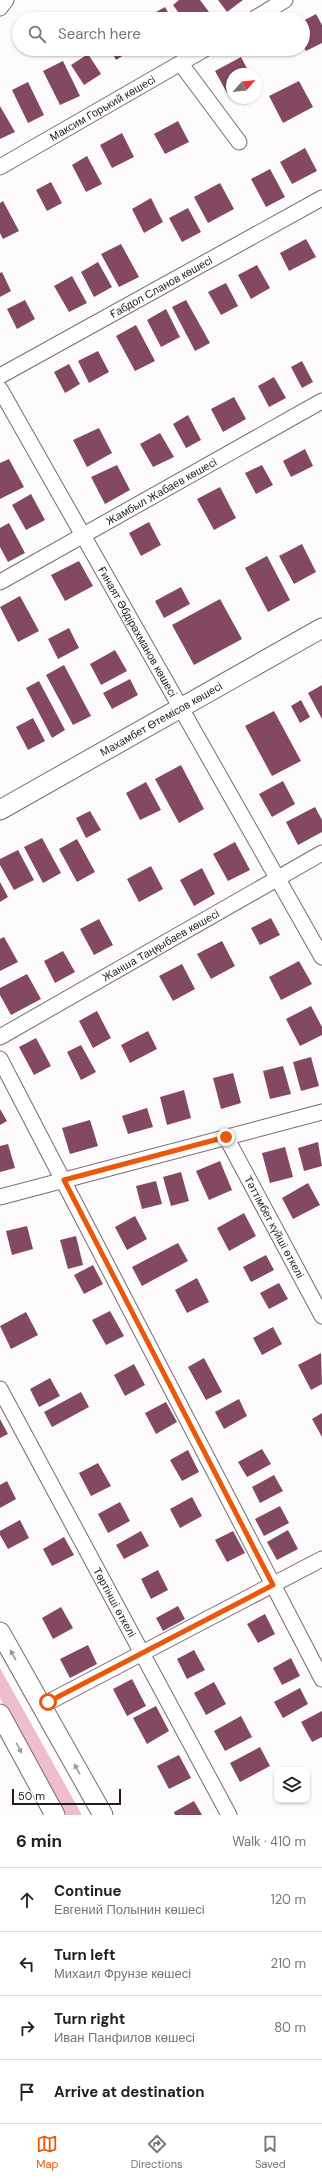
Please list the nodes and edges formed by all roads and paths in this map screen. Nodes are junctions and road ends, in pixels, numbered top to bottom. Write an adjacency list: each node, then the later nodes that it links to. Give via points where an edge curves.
1 (6, 0): 3 (street)
2 (285, 0): 4 (street)
3 (0, 8)
4 (265, 12)
5 (194, 56): 6 (street, Максим Горький көшесі)
6 (181, 64): 7 (street); 8 (street, Максим Горький көшесі)
7 (238, 142)
8 (0, 167)
9 (322, 198): 10 (street, Ғабдол Сланов көшесі)
10 (0, 376)
11 (0, 389): 13 (street, Ғинаят Әбдірахманов көшесі)
12 (322, 401): 13 (street, Жамбыл Жабаев көшесі)
13 (82, 535): 14 (street, Жамбыл Жабаев көшесі); 16 (street, Ғинаят Әбдірахманов көшесі)
14 (0, 582)
15 (322, 628): 16 (main road, Махамбет Өтемісов көшесі)
16 (180, 707): 17 (main road, Махамбет Өтемісов көшесі); 19 (street, Ғинаят Әбдірахманов көшесі)
17 (0, 810)
18 (322, 853): 19 (street, Жанша Таңқыбаев көшесі)
19 (277, 878): 20 (street, Ғинаят Әбдірахманов көшесі); 21 (street, Жанша Таңқыбаев көшесі)
20 (322, 957)
21 (0, 1037)
22 (0, 1059): 25 (street)
23 (322, 1112): 24 (street)
24 (226, 1137): 25 (street); 27 (street, Тәттімбет күйші өткелі)
25 (64, 1180): 26 (street); 30 (street)
26 (0, 1197)
27 (322, 1316)
28 (0, 1389): 32 (street, Төртінші өткелі)
29 (322, 1559): 30 (street)
30 (273, 1585): 32 (street); 33 (street)
31 (0, 1632): 34 (main road, one-way to 31)
32 (142, 1653): 34 (street); 38 (street, Төртінші өткелі)
33 (322, 1679)
34 (41, 1706): 37 (main road, one-way to 34)
35 (2, 1722): 36 (main road, one-way to 36)
36 (55, 1815)
37 (103, 1815)
38 (229, 1815)

